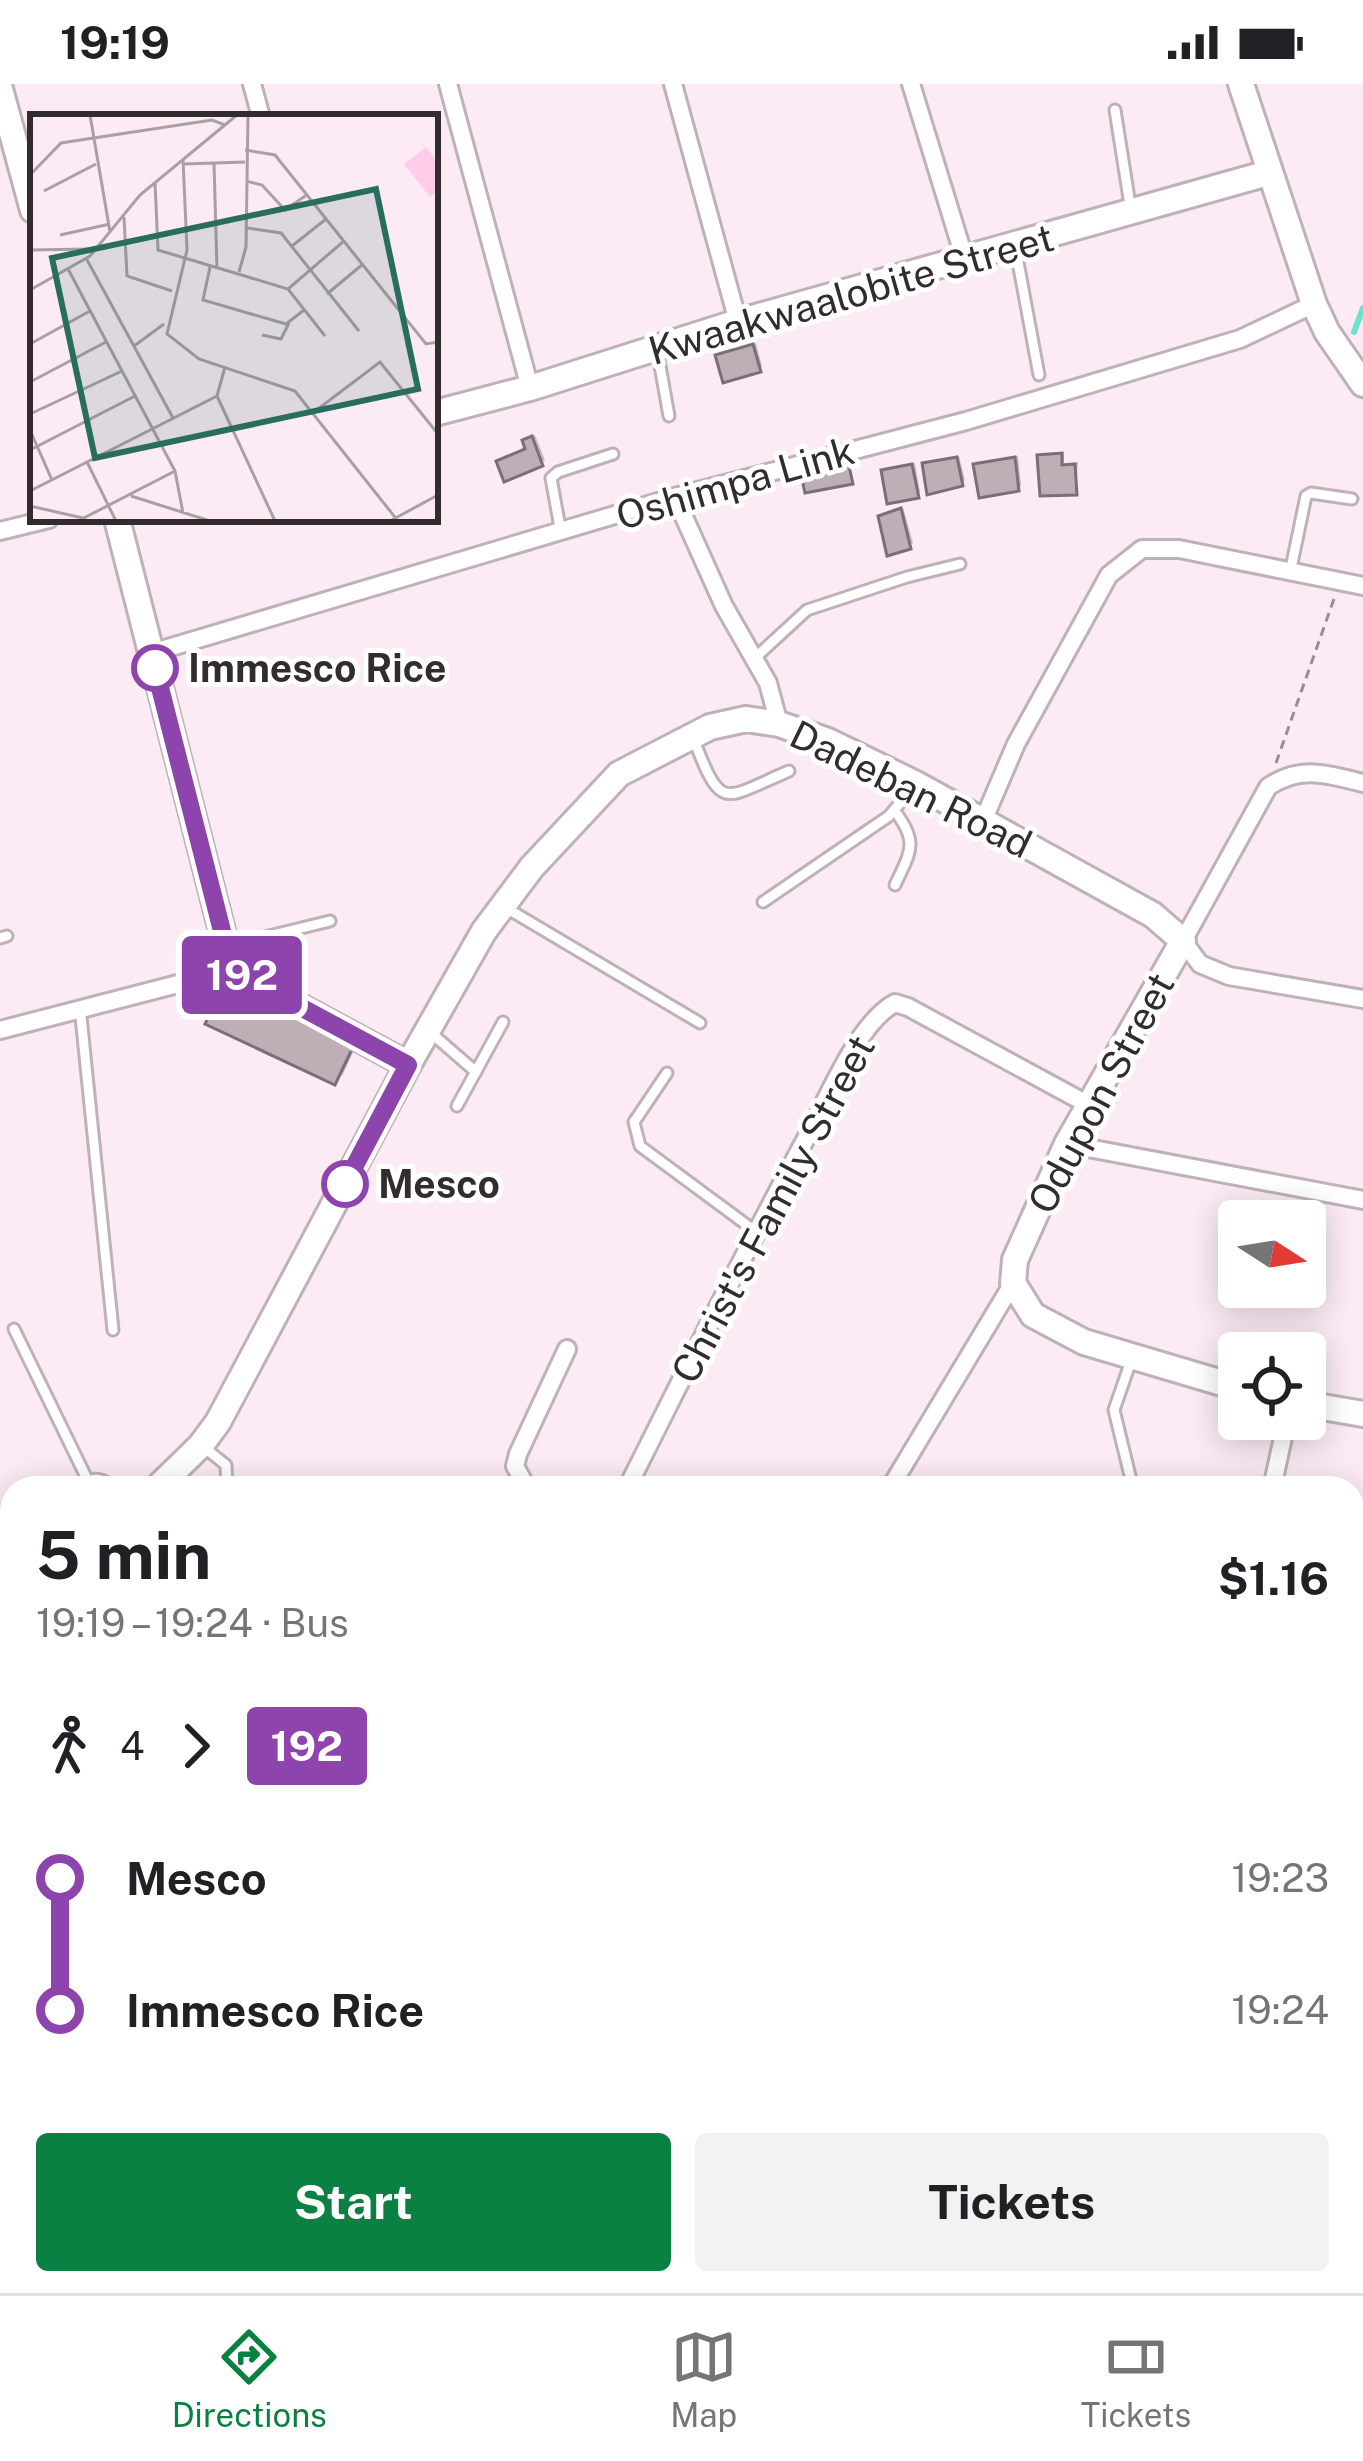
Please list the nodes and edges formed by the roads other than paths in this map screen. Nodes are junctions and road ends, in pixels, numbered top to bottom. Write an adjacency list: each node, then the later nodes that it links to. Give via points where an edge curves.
1 (252, 84): 8 (street)
2 (448, 84): 19 (street)
3 (673, 84): 15 (street)
4 (911, 84): 13 (street)
5 (1241, 84): 9 (street)
6 (0, 88): 10 (street)
7 (1114, 110): 11 (lane)
8 (260, 114)
9 (1268, 173): 11 (street, Kwaakwaalobite Street); 14 (street)
10 (30, 199)
11 (1131, 213): 12 (street, Kwaakwaalobite Street)
12 (1016, 247): 13 (street, Kwaakwaalobite Street); 17 (lane)
13 (965, 260): 15 (street, Kwaakwaalobite Street)
14 (1314, 304): 18 (street); 23 (street, Oshimpa Link, via 1217,346)
15 (738, 322): 16 (street, Kwaakwaalobite Street)
16 (657, 349): 19 (street, Kwaakwaalobite Street); 21 (lane)
17 (1039, 375)
18 (1363, 384)
19 (530, 388): 20 (street, Kwaakwaalobite Street)
20 (438, 412)
21 (669, 416)
22 (613, 454): 28 (lane, via 551,478)
23 (675, 496): 28 (street, Oshimpa Link); 33 (street)
24 (1352, 499): 30 (lane, via 1306,496)
25 (38, 522): 27 (street)
26 (117, 522): 32 (street)
27 (0, 531)
28 (561, 533): 32 (street, Oshimpa Link)
29 (960, 565): 33 (lane, via 807,610)
30 (1290, 572): 31 (street); 40 (street, via 1142,549 1109,574)
31 (1363, 586)
32 (151, 652): 46 (street)
33 (756, 657): 34 (street)
34 (779, 724): 35 (street, Dadeban Road, via 746,719); 38 (street, Dadeban Road)
35 (692, 735): 36 (lane, via 721,793); 43 (street, Dadeban Road, via 620,774)
36 (789, 771)
37 (1363, 783): 45 (street, Odupon Street, via 1312,771 1268,787)
38 (916, 784): 39 (lane); 40 (street, Dadeban Road)
39 (894, 810): 41 (lane, via 911,842); 42 (lane)
40 (983, 821): 45 (street, Dadeban Road, via 1154,915)
41 (895, 885)
42 (763, 902)
43 (503, 906): 50 (lane); 52 (street, Dadeban Road)
44 (330, 921): 46 (lane)
45 (1183, 941): 47 (street, via 1200,964 1229,976); 56 (street, Odupon Street)
46 (230, 958): 48 (street); 53 (street)
47 (1363, 999)
48 (80, 1007): 51 (street); 63 (lane)
49 (503, 1022): 54 (lane)
50 (700, 1023)
51 (0, 1030)
52 (428, 1031): 53 (street, Dadeban Road); 54 (lane)
53 (408, 1065): 70 (street, Dadeban Road)
54 (476, 1072): 57 (lane)
55 (667, 1073): 60 (lane, via 634,1122 640,1146)
56 (1087, 1104): 58 (street, Odupon Street); 60 (street, Christ's Family Street, via 895,1003 854,1051)
57 (457, 1106)
58 (1066, 1144): 59 (street); 61 (street, Odupon Street)
59 (1363, 1200)
60 (755, 1232): 75 (street, Christ's Family Street)
61 (1012, 1283): 65 (street, via 1046,1324); 76 (street, Odupon Street)
62 (14, 1329): 71 (lane)
63 (113, 1330)
64 (566, 1349): 74 (street, via 518,1454)
65 (1132, 1358): 66 (street); 77 (lane, via 1114,1411)
66 (1218, 1382)
67 (1326, 1408): 68 (street)
68 (1363, 1414)
69 (1282, 1440): 78 (street)
70 (201, 1445): 72 (street, Dadeban Road); 73 (lane, via 226,1465)
71 (86, 1476)
72 (169, 1476)
73 (226, 1476)
74 (520, 1476)
75 (633, 1476)
76 (897, 1476)
77 (1130, 1476)
78 (1275, 1476)

